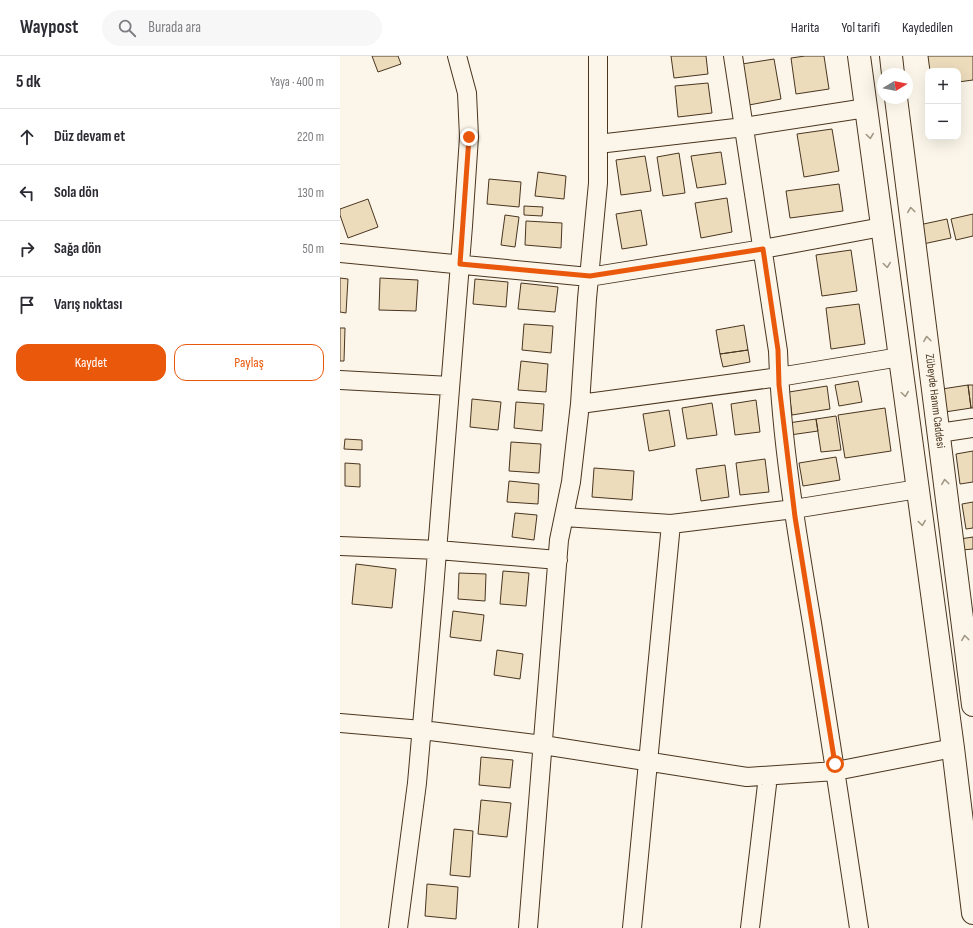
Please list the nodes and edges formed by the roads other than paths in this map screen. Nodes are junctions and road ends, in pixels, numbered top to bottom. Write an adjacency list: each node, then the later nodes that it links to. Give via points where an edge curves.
1 (458, 56): 14 (street, via 467,93 469,137)
2 (598, 56): 10 (street)
3 (733, 56): 9 (street)
4 (859, 56): 8 (main road)
5 (891, 56): 6 (main road)
6 (892, 68)
7 (897, 104): 22 (main road, Zübeyde Hanım Caddesi, one-way to 7)
8 (866, 108): 9 (street); 11 (main road, one-way to 11)
9 (744, 127): 10 (street); 12 (street)
10 (598, 144): 15 (street, via 598,183)
11 (882, 227): 12 (street); 16 (main road, one-way to 16)
12 (763, 249): 15 (street); 17 (street, via 778,350)
13 (340, 253): 14 (street)
14 (460, 264): 15 (street); 19 (street)
15 (590, 276): 20 (street)
16 (900, 357): 17 (street); 23 (main road, one-way to 23)
17 (779, 377): 20 (street); 24 (street)
18 (340, 380): 19 (street)
19 (450, 386): 28 (street)
20 (580, 404): 25 (street, via 571,482)
21 (973, 428): 22 (street)
22 (939, 433): 30 (main road, Zübeyde Hanım Caddesi, one-way to 22)
23 (918, 489): 24 (street); 35 (main road, one-way to 35)
24 (794, 509): 26 (street); 37 (street)
25 (564, 517): 26 (street); 29 (street)
26 (671, 524): 36 (street)
27 (340, 546): 28 (street)
28 (438, 550): 29 (street); 33 (street)
29 (558, 560): 34 (street)
30 (966, 596): 31 (main road, Zübeyde Hanım Caddesi, one-way to 30)
31 (973, 705)
32 (340, 723): 33 (street)
33 (422, 730): 34 (street); 40 (street, via 418,783)
34 (543, 745): 36 (street); 41 (street)
35 (953, 748): 37 (street); 39 (main road)
36 (648, 761): 38 (street, via 747,777); 42 (street)
37 (836, 771): 38 (street); 44 (street)
38 (768, 776): 43 (street)
39 (973, 913)
40 (398, 928)
41 (528, 928)
42 (632, 928)
43 (750, 928)
44 (860, 928)

